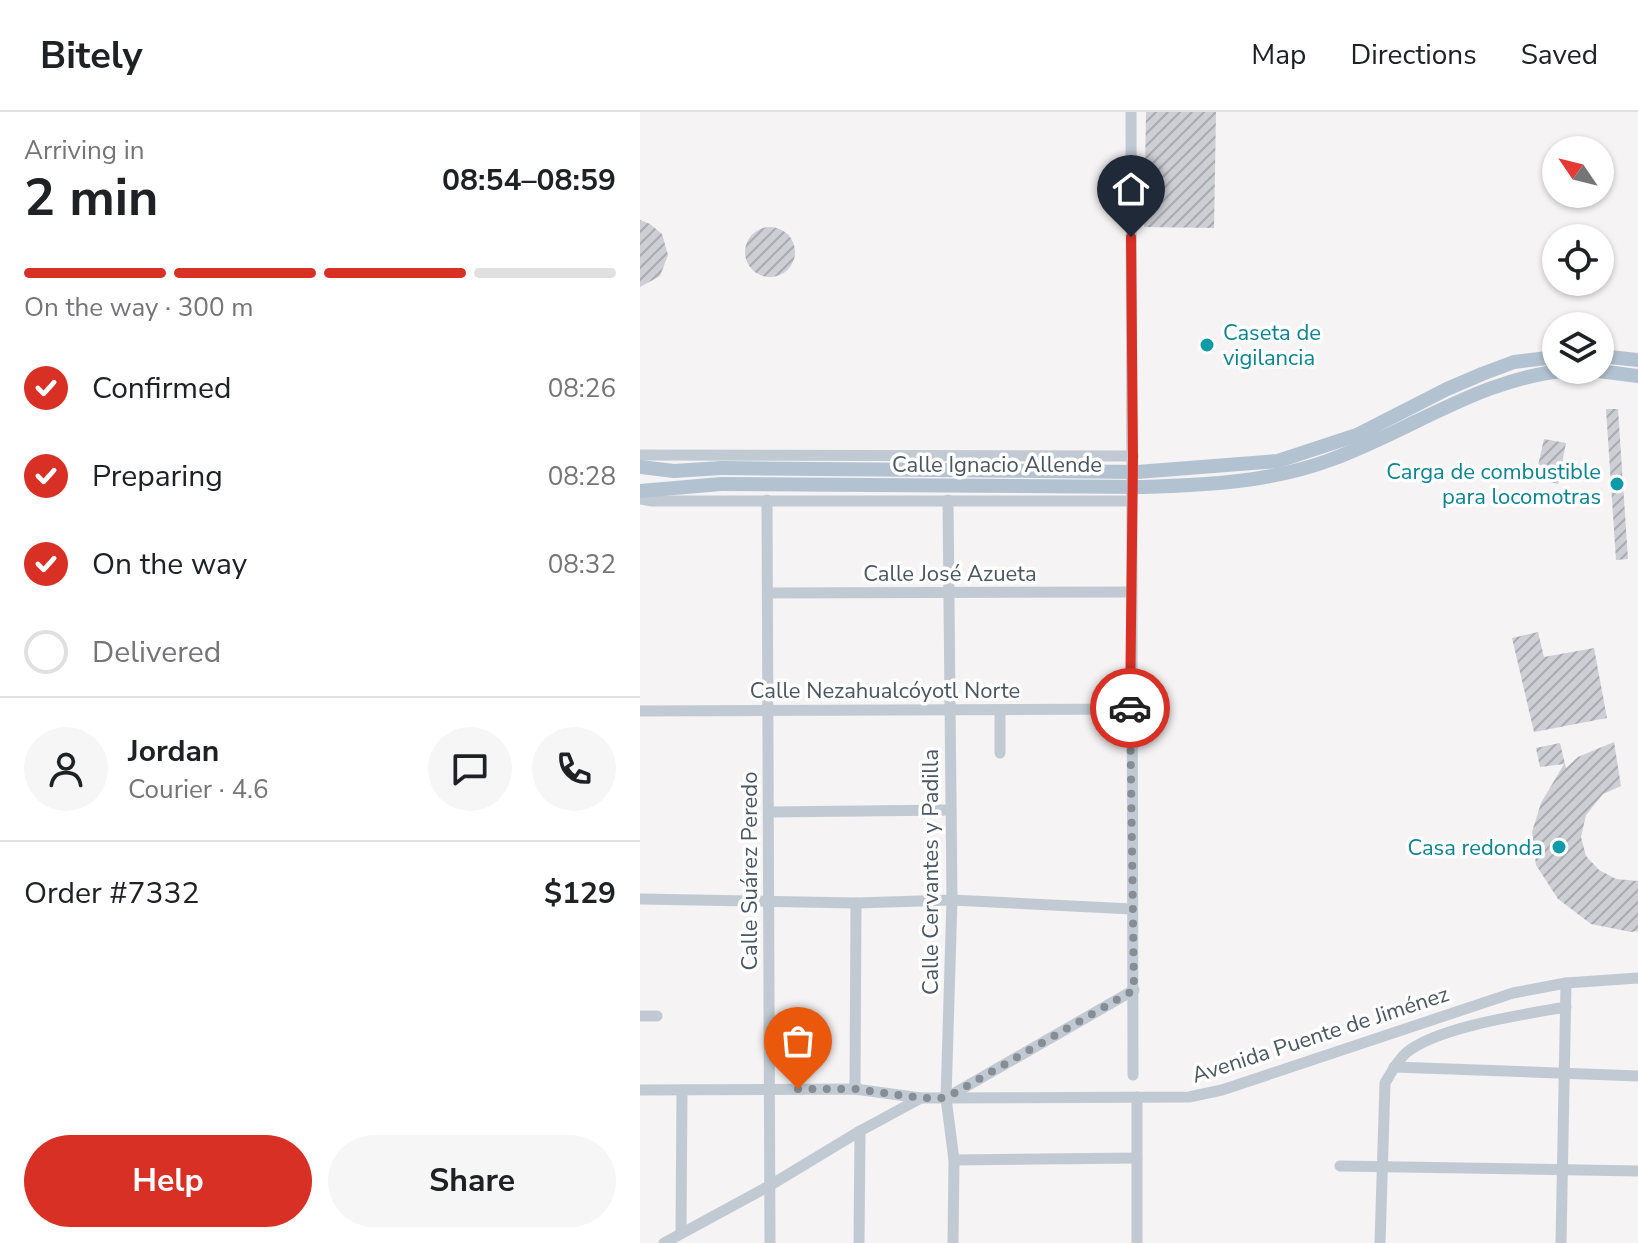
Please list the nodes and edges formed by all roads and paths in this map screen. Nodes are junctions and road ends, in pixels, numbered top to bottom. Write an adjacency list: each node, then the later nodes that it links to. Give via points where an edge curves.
1 (1131, 112): 9 (street)
2 (1614, 357): 4 (main road)
3 (1542, 359): 10 (main road, Calle Ignacio Allende, bridge, via 1482,374 1357,435 1278,461 1137,472)
4 (1638, 360)
5 (1614, 373): 7 (main road)
6 (1542, 375): 11 (main road, Calle Ignacio Allende, bridge, via 1514,379 1329,460 1281,475 1143,487 721,484)
7 (1638, 376)
8 (640, 455): 9 (street, Calle Ignacio Allende)
9 (1133, 456): 15 (street)
10 (640, 467)
11 (640, 491)
12 (640, 499): 13 (street, Calle Ignacio Allende)
13 (767, 500): 14 (street, Calle Ignacio Allende); 17 (street, Calle Suárez Peredo)
14 (948, 500): 15 (street, Calle Ignacio Allende); 18 (street, Calle Cervantes y Padilla)
15 (1131, 501): 16 (street)
16 (1131, 592): 18 (street, Calle José Azueta); 19 (street)
17 (768, 593): 18 (street, Calle José Azueta); 22 (street, Calle Suárez Peredo)
18 (949, 593): 23 (street, Calle Cervantes y Padilla)
19 (1130, 709): 20 (street, Calle Nezahualcóyotl Norte); 31 (street)
20 (1000, 710): 23 (street, Calle Nezahualcóyotl Norte); 24 (street)
21 (640, 711): 22 (street, Calle Nezahualcóyotl Norte)
22 (769, 711): 23 (street, Calle Nezahualcóyotl Norte); 26 (street, Calle Suárez Peredo)
23 (950, 711): 25 (street, Calle Cervantes y Padilla)
24 (1000, 753)
25 (951, 810): 26 (street); 28 (street, Calle Cervantes y Padilla)
26 (769, 812): 29 (street, Calle Suárez Peredo)
27 (640, 899): 29 (street)
28 (952, 900): 30 (street); 31 (street); 48 (street, Calle Cervantes y Padilla)
29 (768, 902): 30 (street); 42 (street, Calle Suárez Peredo)
30 (856, 903): 43 (street)
31 (1132, 909): 34 (street)
32 (1638, 978): 33 (street, Avenida Puente de Jiménez)
33 (1566, 983): 35 (street); 46 (street, Avenida Puente de Jiménez, via 1513,993 1222,1090 1189,1097)
34 (1134, 990): 39 (street); 48 (street)
35 (1566, 1007): 38 (street, via 1456,1031 1406,1052); 40 (street)
36 (640, 1016): 37 (street)
37 (657, 1016)
38 (1394, 1067): 40 (street); 53 (street, via 1385,1083)
39 (1133, 1075)
40 (1564, 1075): 41 (street); 54 (street)
41 (1638, 1076)
42 (769, 1089): 43 (street, Avenida Puente de Jiménez); 45 (street, Avenida Puente de Jiménez); 56 (street, Calle Suárez Peredo)
43 (855, 1089): 47 (street, Avenida Puente de Jiménez)
44 (640, 1090): 45 (street, Avenida Puente de Jiménez)
45 (682, 1090): 57 (street)
46 (1137, 1097): 48 (street, Avenida Puente de Jiménez); 50 (street)
47 (921, 1098): 48 (street, Avenida Puente de Jiménez); 49 (street)
48 (946, 1098): 51 (street, Calle Cervantes y Padilla)
49 (860, 1131): 56 (street); 60 (street)
50 (1137, 1158): 51 (street); 62 (street)
51 (954, 1160): 61 (street, Calle Cervantes y Padilla)
52 (1340, 1166): 53 (street)
53 (1381, 1167): 54 (street); 63 (street)
54 (1562, 1170): 55 (street); 64 (street)
55 (1638, 1171)
56 (769, 1186): 57 (street); 59 (street, Calle Suárez Peredo)
57 (681, 1232): 58 (street)
58 (664, 1243)
59 (770, 1243)
60 (859, 1243)
61 (953, 1243)
62 (1137, 1243)
63 (1380, 1243)
64 (1561, 1243)

